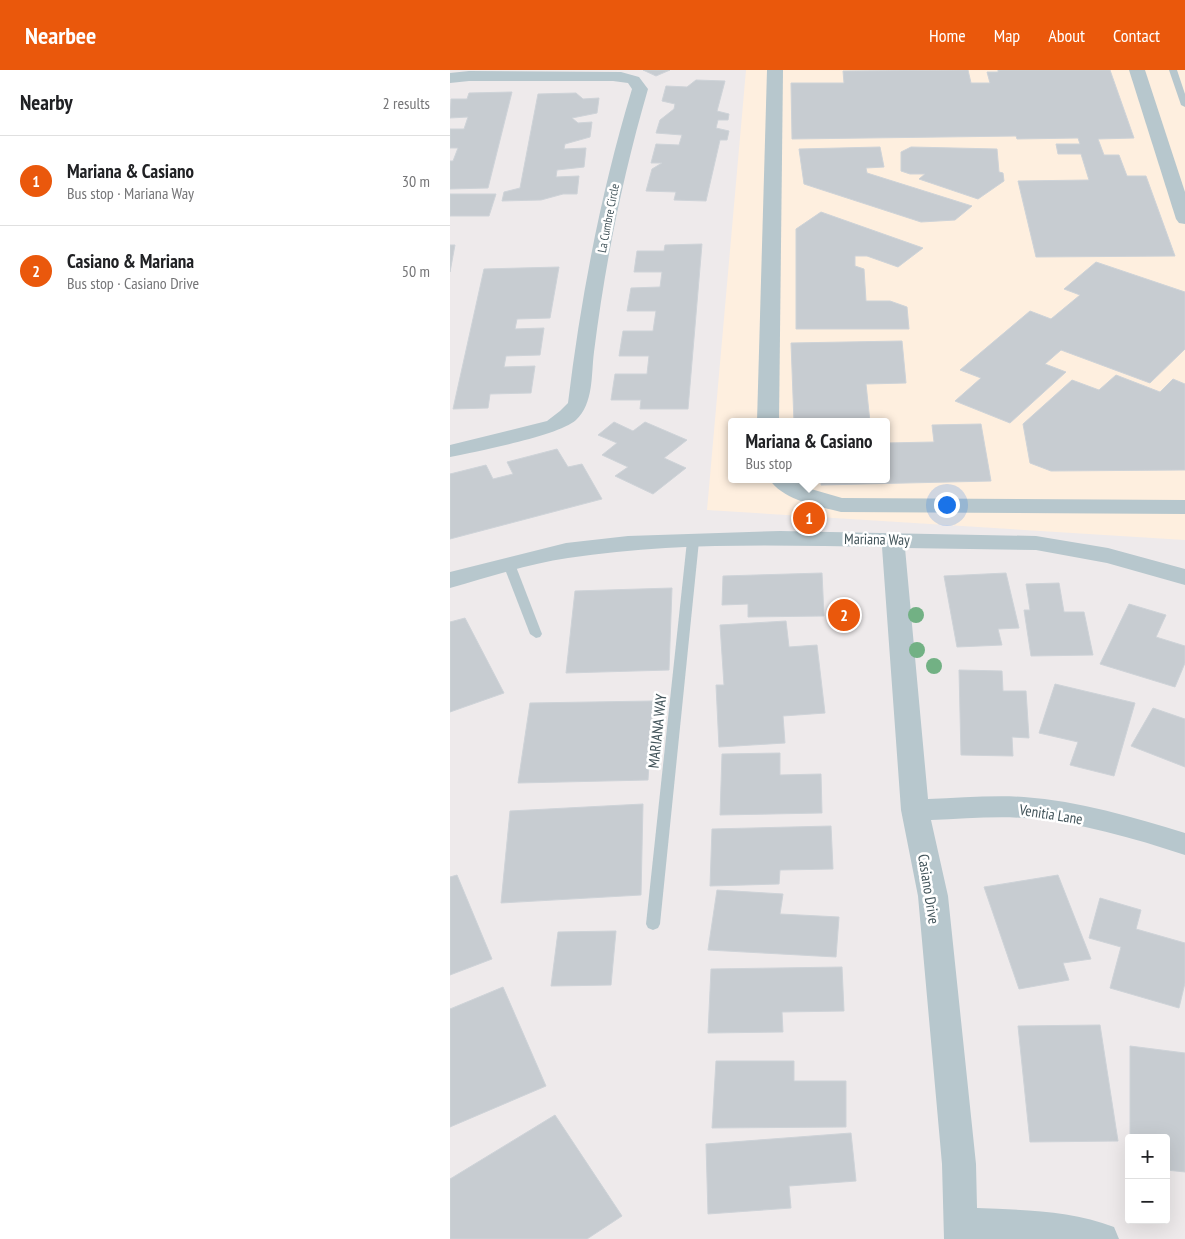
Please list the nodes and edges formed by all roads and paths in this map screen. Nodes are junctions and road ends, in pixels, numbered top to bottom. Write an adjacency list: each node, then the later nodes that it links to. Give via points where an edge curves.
1 (775, 70): 8 (street)
2 (1136, 70): 6 (street)
3 (1172, 70): 5 (lane)
4 (450, 78): 9 (street, La Cumbre Circle, via 613,76 634,80 640,90 624,142 588,315 578,403 554,426)
5 (1185, 105)
6 (1179, 183): 7 (street)
7 (1185, 220)
8 (768, 418)
9 (450, 451)
10 (786, 483): 11 (street, via 803,494 842,505)
11 (1185, 507)
12 (893, 540): 13 (street, Mariana Way, via 780,538); 15 (street, Mariana Way, via 1036,543 1108,556); 18 (street, Casiano Drive)
13 (693, 541): 14 (street, Mariana Way, via 628,543 566,551); 20 (lane, MARIANA WAY)
14 (509, 564): 16 (street, Mariana Way); 17 (lane)
15 (1185, 577)
16 (450, 580)
17 (536, 634)
18 (915, 810): 19 (street, Venitia Lane, via 1003,807 1051,811); 21 (street, Casiano Drive, via 933,896 959,1164)
19 (1185, 844)
20 (653, 924)
21 (961, 1232): 22 (street, via 1050,1228)
22 (1102, 1239)

